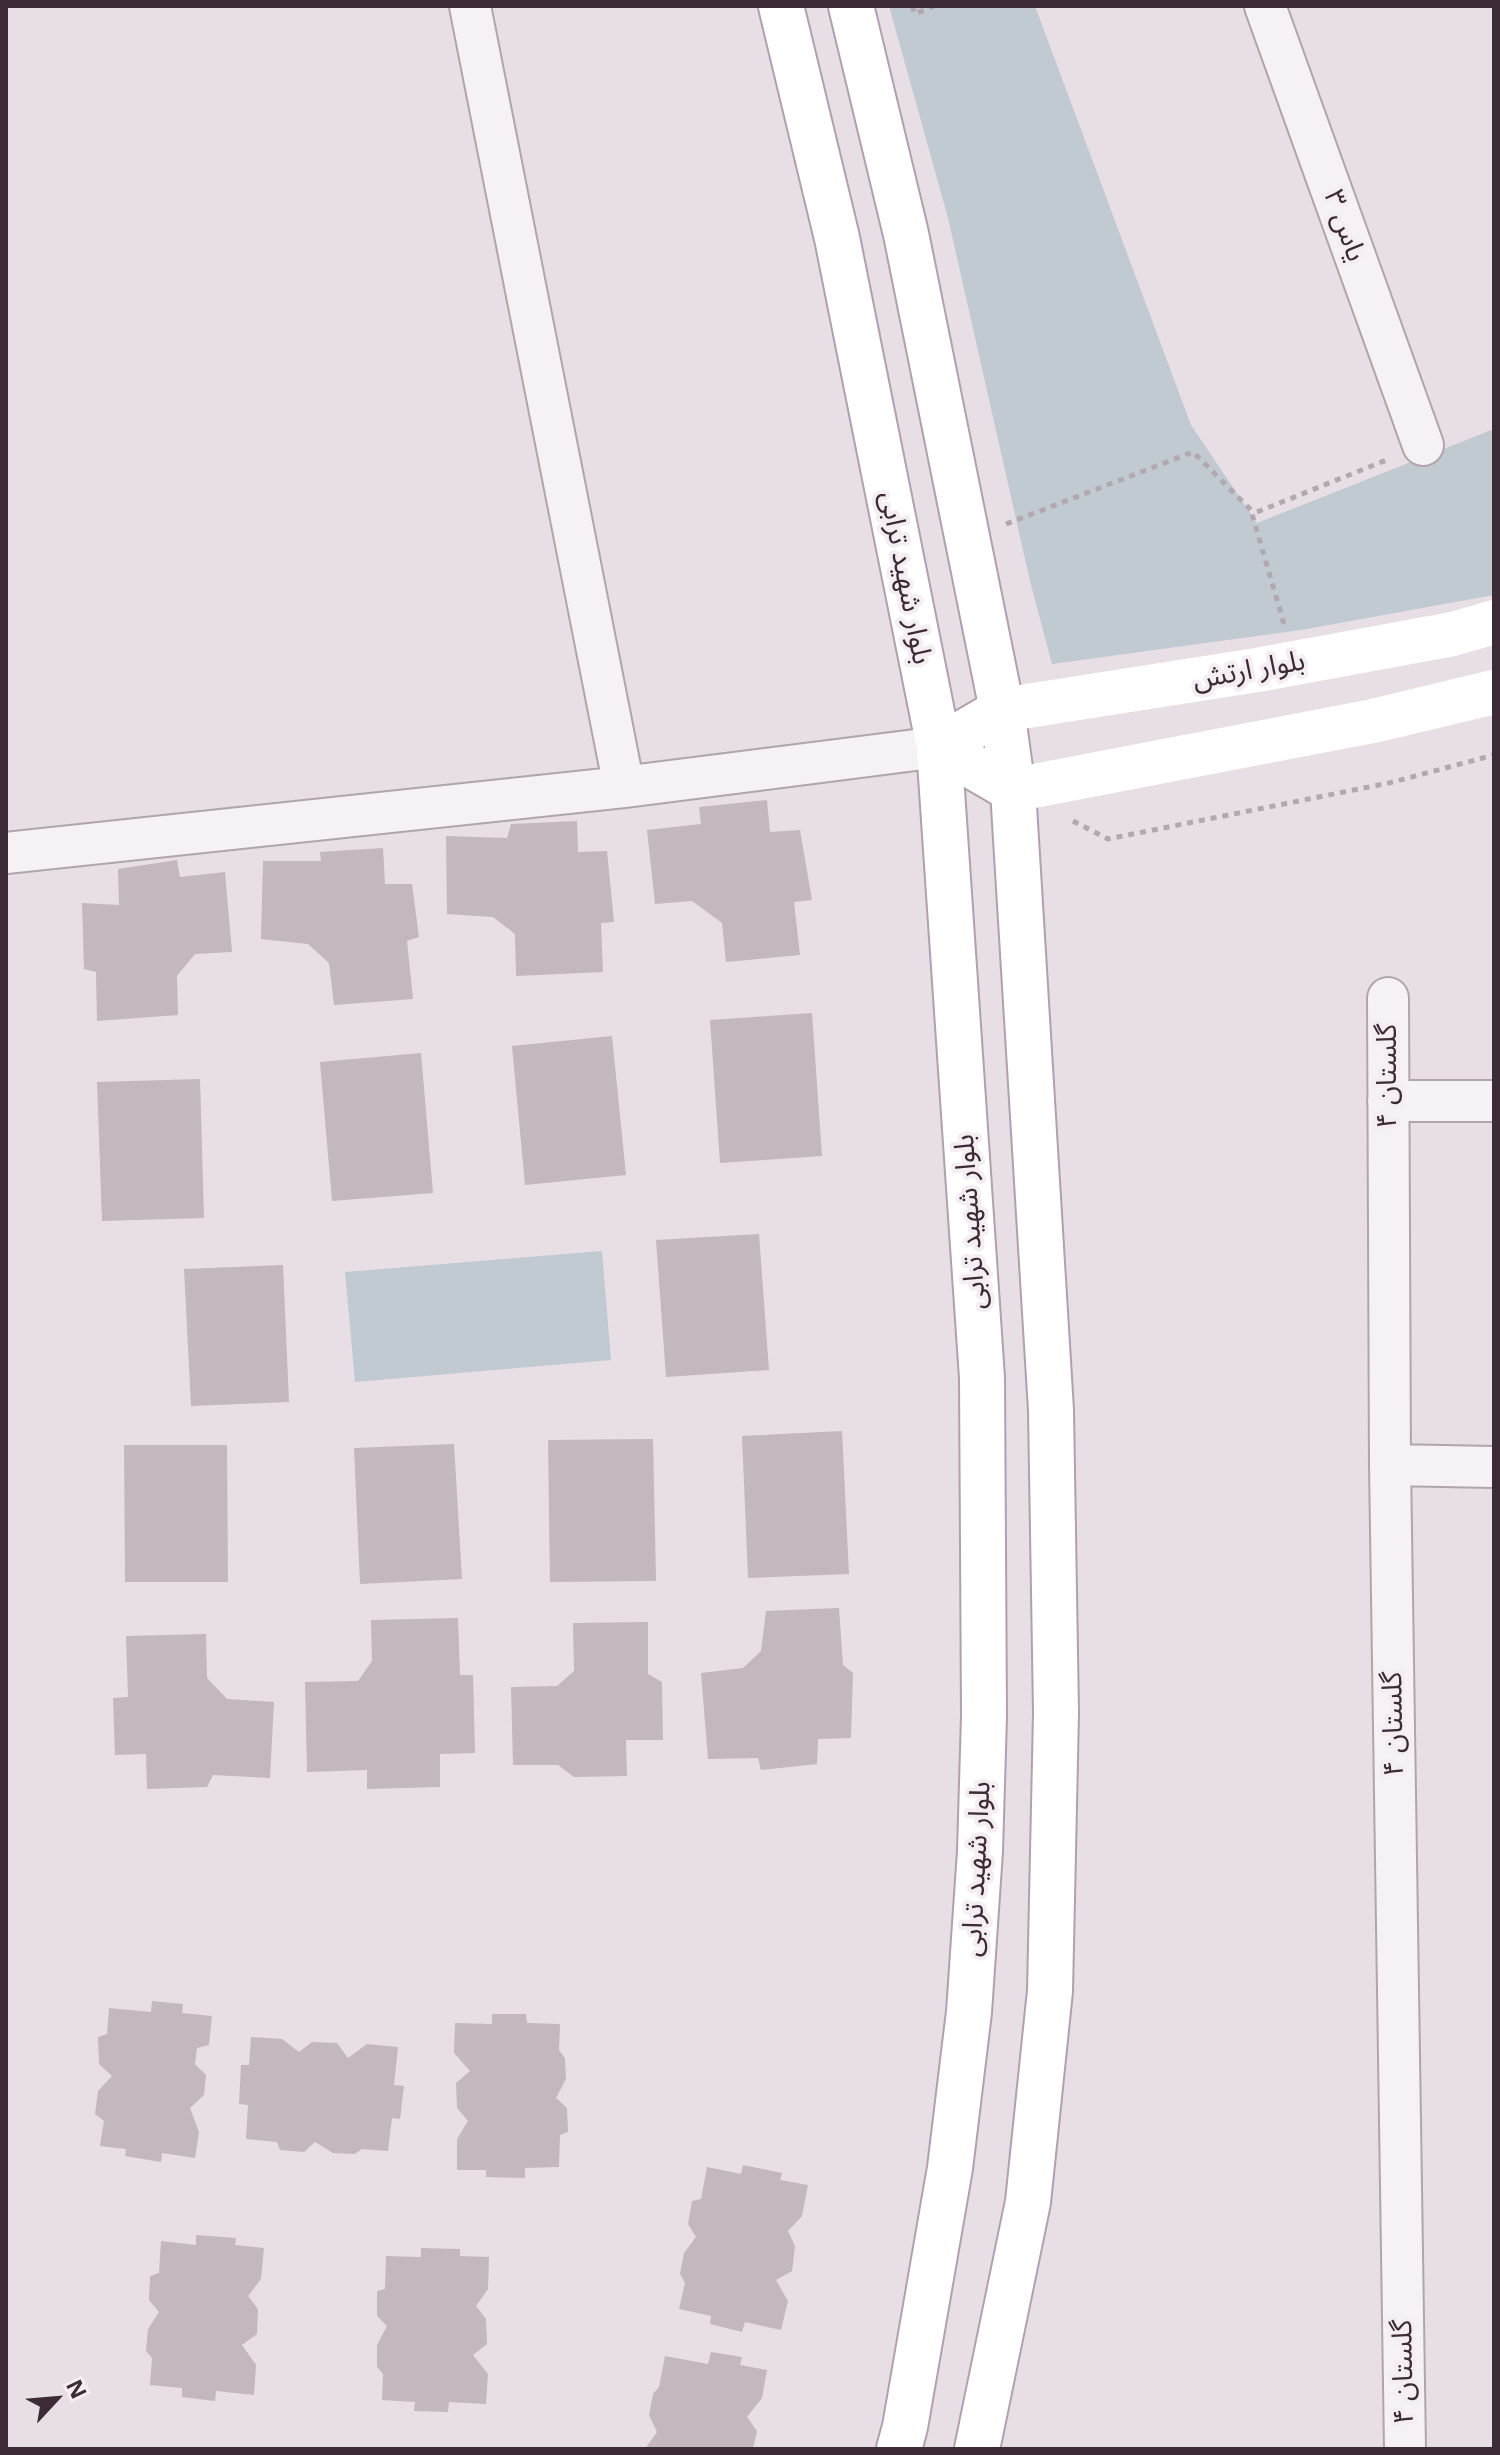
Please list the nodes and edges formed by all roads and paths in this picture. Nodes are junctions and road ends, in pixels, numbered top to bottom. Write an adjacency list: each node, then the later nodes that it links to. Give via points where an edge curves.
1 (470, 6): 16 (street)
2 (781, 6): 14 (main road, بلوار شهید ترابی, via 837,238)
3 (851, 6): 9 (main road, via 906,234)
4 (912, 6): 5 (path, via 915,14)
5 (934, 6)
6 (1265, 6): 7 (street, یاس ۳)
7 (1423, 445): 8 (path)
8 (1254, 513): 9 (path, via 1193,452); 11 (path)
9 (967, 539): 13 (main road)
10 (1494, 622): 11 (main road, بلوار ارتش)
11 (1296, 663): 13 (main road, بلوار ارتش)
12 (1494, 692): 17 (main road, via 1373,721)
13 (1002, 710): 14 (main road); 17 (main road)
14 (939, 747): 16 (street); 17 (main road); 25 (main road, بلوار شهید ترابی, via 982,1378 984,1716 969,2012 950,2168)
15 (1494, 755): 18 (path, via 1389,783 1108,839)
16 (624, 787): 19 (street)
17 (1013, 790): 26 (main road, via 1051,1410 1056,1713 1050,1991 1028,2202)
18 (1067, 818)
19 (6, 853)
20 (1388, 998): 21 (street, گلستان ۴)
21 (1388, 1101): 22 (street); 23 (street, گلستان ۴)
22 (1494, 1101)
23 (1390, 1465): 24 (street); 27 (street, گلستان ۴)
24 (1494, 1467)
25 (899, 2449)
26 (977, 2449)
27 (1405, 2449)

